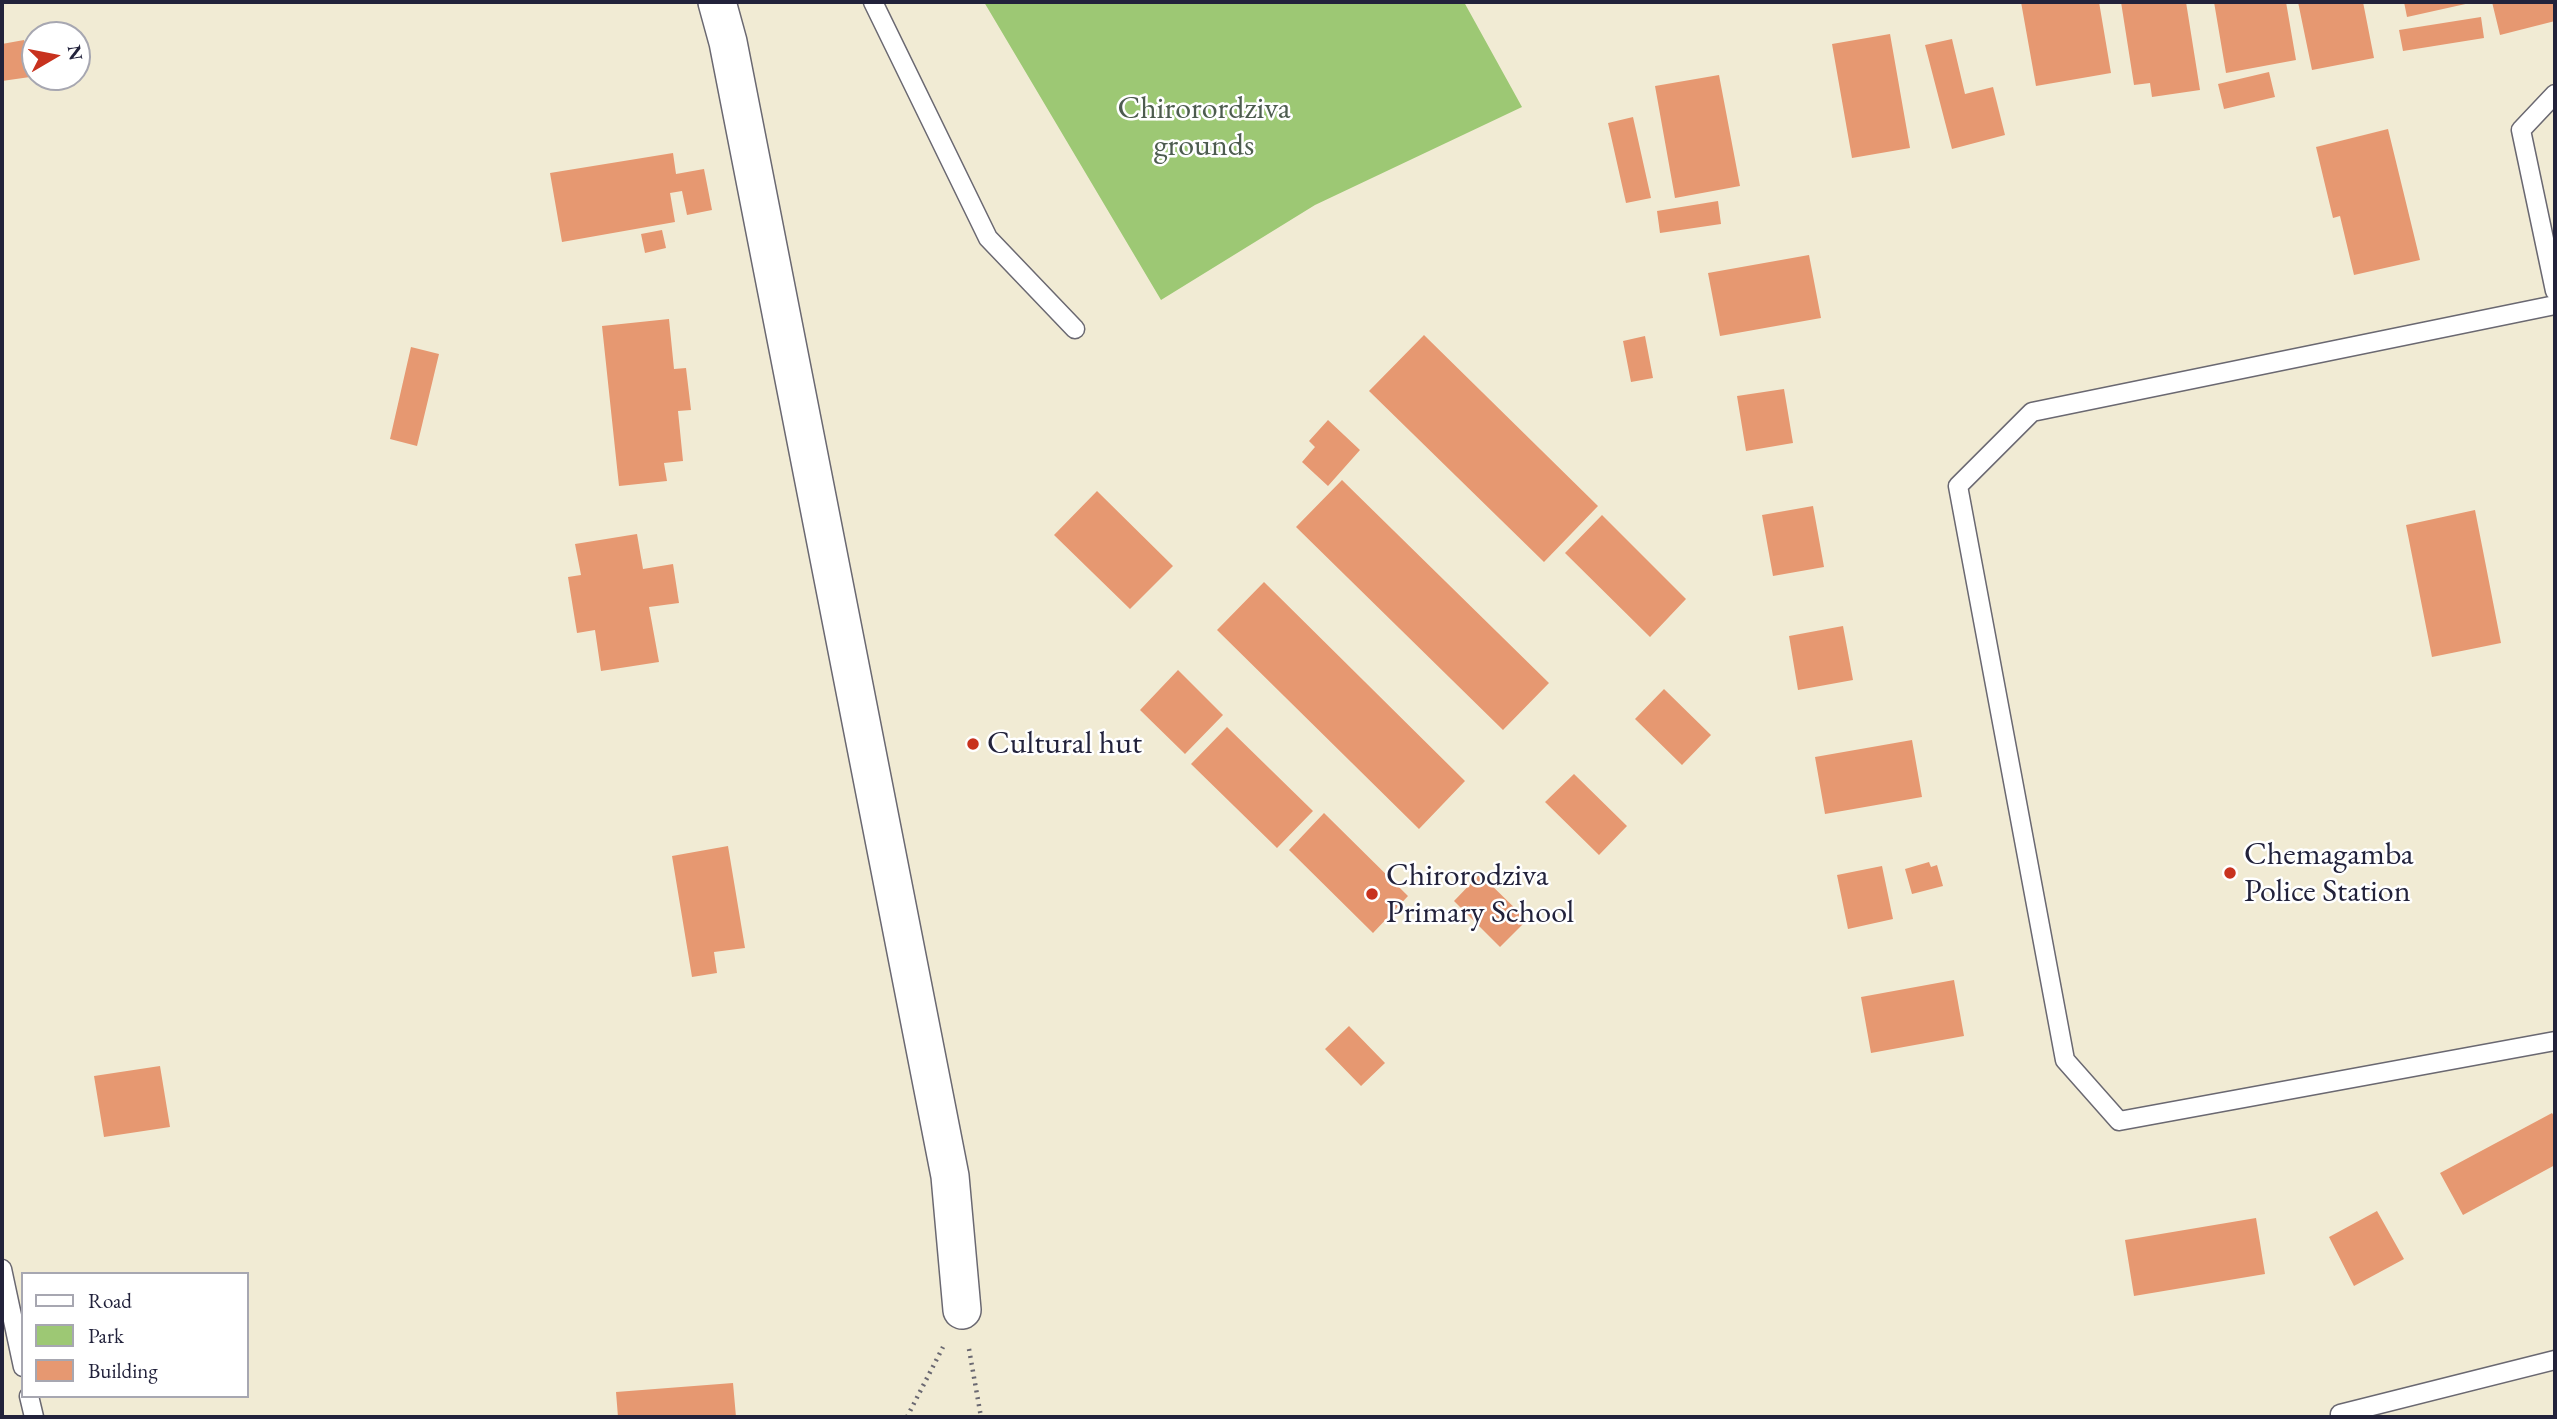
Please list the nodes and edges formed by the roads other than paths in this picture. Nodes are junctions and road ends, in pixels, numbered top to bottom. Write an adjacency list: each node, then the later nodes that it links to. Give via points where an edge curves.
1 (717, 2): 9 (street, via 950,1176)
2 (873, 2): 6 (lane, via 988,239)
3 (2555, 94): 4 (lane, via 2521,130)
4 (2555, 291)
5 (2555, 305): 7 (lane, via 2032,412 1958,486 2065,1060 2119,1121)
6 (1075, 329)
7 (2555, 1041)
8 (2, 1269): 10 (lane)
9 (962, 1310)
10 (21, 1358)
11 (2555, 1360): 13 (lane)
12 (29, 1398): 14 (lane)
13 (2340, 1414)
14 (34, 1417)

